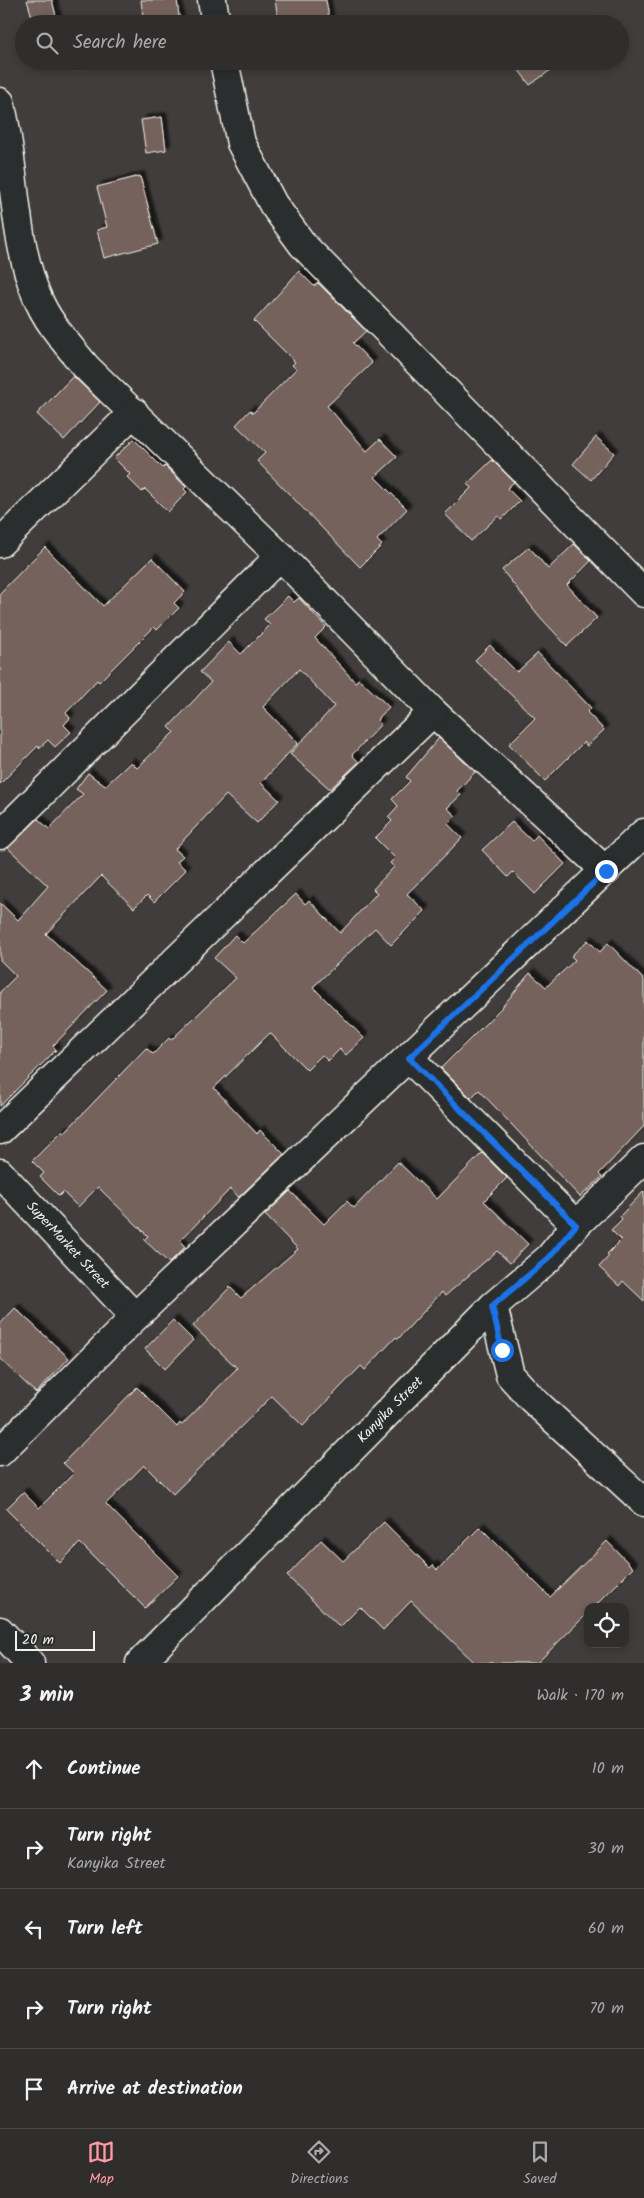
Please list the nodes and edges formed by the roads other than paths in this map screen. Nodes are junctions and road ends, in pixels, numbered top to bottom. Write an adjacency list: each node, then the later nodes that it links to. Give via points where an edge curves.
1 (212, 0): 2 (street)
2 (214, 15)
3 (226, 70): 9 (street, via 241,143 272,204 304,245)
4 (0, 102): 5 (street, via 8,134)
5 (12, 253): 6 (street, via 60,334 86,367)
6 (134, 412): 7 (street); 8 (street)
7 (0, 543)
8 (280, 556): 10 (street); 12 (street)
9 (644, 592)
10 (433, 712): 13 (street); 15 (street)
11 (644, 833): 13 (street)
12 (0, 835)
13 (606, 871): 14 (street)
14 (409, 1058): 18 (street); 20 (street)
15 (0, 1130)
16 (644, 1159): 18 (street, Kanyika Street)
17 (0, 1173): 20 (street, SuperMarket Street)
18 (576, 1225): 19 (street, Kanyika Street, via 549,1258)
19 (492, 1306): 22 (street, via 510,1375); 25 (street, Kanyika Street)
20 (135, 1317): 21 (street)
21 (0, 1452)
22 (644, 1502)
23 (0, 1631): 24 (street)
24 (30, 1663)
25 (140, 1663)

